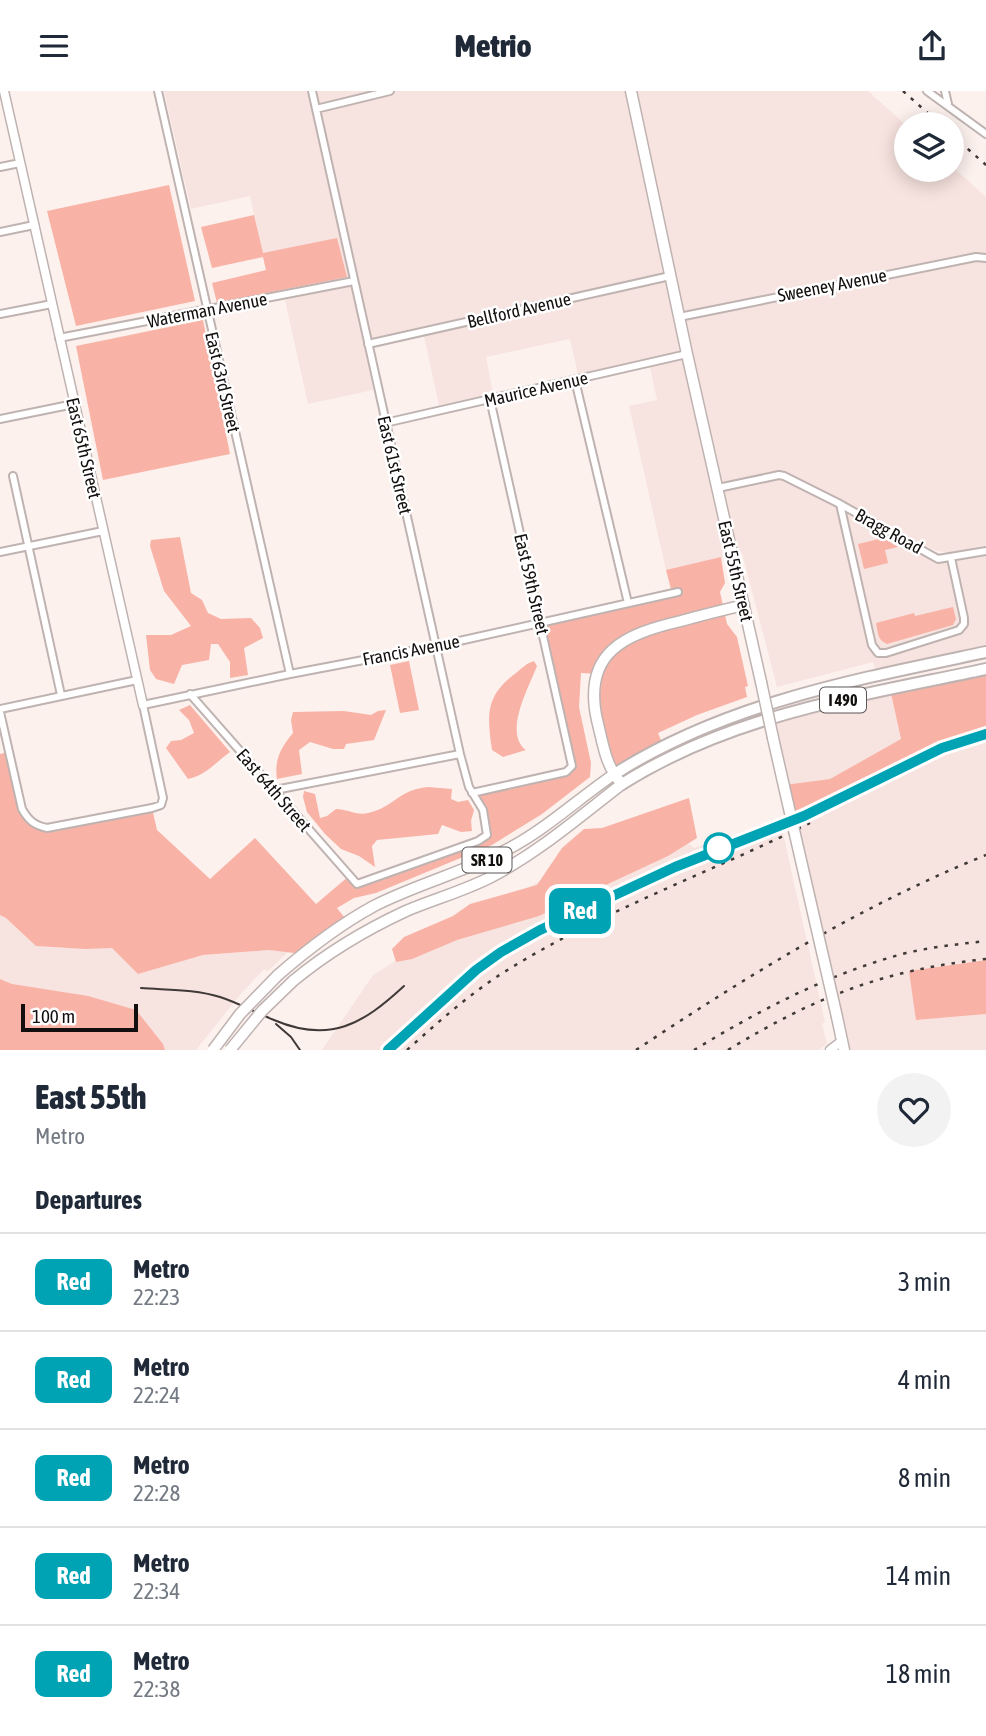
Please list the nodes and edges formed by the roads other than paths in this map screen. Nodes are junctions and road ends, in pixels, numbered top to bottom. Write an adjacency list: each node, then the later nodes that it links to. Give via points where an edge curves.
1 (4, 91): 9 (street, East 65th Street)
2 (158, 91): 20 (street, East 63rd Street)
3 (312, 91): 10 (street, East 61st Street)
4 (390, 91): 10 (street)
5 (631, 91): 17 (main road, East 55th Street)
6 (927, 91): 8 (street)
7 (945, 91): 8 (street)
8 (948, 104): 11 (street)
9 (3, 105): 12 (street, East 65th Street)
10 (316, 109): 18 (street, East 61st Street)
11 (986, 134)
12 (20, 163): 13 (street); 14 (street, East 65th Street)
13 (0, 167)
14 (34, 225): 15 (street); 19 (street, East 65th Street)
15 (0, 232)
16 (986, 258): 22 (street, Sweeney Avenue)
17 (670, 276): 22 (main road, East 55th Street); 24 (street, Bellford Avenue)
18 (354, 281): 20 (street, Waterman Avenue); 24 (street, East 61st Street)
19 (52, 304): 21 (street); 23 (street, East 65th Street)
20 (206, 310): 23 (street, Waterman Avenue); 48 (street, East 63rd Street)
21 (0, 314)
22 (679, 317): 25 (main road, East 55th Street)
23 (59, 338): 28 (street, East 65th Street)
24 (368, 344): 30 (street, East 61st Street)
25 (687, 354): 26 (street, Maurice Avenue); 32 (main road, East 55th Street)
26 (575, 380): 27 (street, Maurice Avenue); 40 (street)
27 (490, 399): 30 (street, Maurice Avenue); 42 (street, East 59th Street)
28 (74, 404): 29 (street); 34 (street, East 65th Street)
29 (0, 419)
30 (385, 423): 43 (street, East 61st Street)
31 (13, 476): 35 (street)
32 (718, 488): 33 (street, Bragg Road, via 779,475); 41 (main road, East 55th Street)
33 (840, 504): 38 (street, Bragg Road, via 938,559); 38 (street, via 872,645 878,653 959,630 964,624)
34 (103, 531): 35 (street); 49 (street, East 65th Street)
35 (28, 546): 37 (street); 51 (street)
36 (986, 551): 38 (street)
37 (0, 552)
38 (951, 558)
39 (678, 592): 40 (street, Francis Avenue)
40 (628, 603): 42 (street, Francis Avenue)
41 (744, 605): 55 (main road, via 641,631 610,652 598,674 594,699); 60 (main road, East 55th Street, bridge)
42 (540, 622): 43 (street, Francis Avenue); 58 (street, East 59th Street, via 571,769)
43 (437, 646): 48 (street, Francis Avenue); 54 (street, East 61st Street)
44 (986, 646): 46 (highway)
45 (986, 652): 46 (highway, I 490)
46 (928, 664): 55 (highway, I 490, via 734,714 682,735)
47 (986, 669): 56 (highway, I 490, via 760,720 694,745)
48 (290, 674): 50 (street, Francis Avenue)
49 (137, 680): 51 (street); 52 (street, East 65th Street)
50 (190, 694): 52 (street, Francis Avenue); 57 (street, East 64th Street)
51 (61, 695): 53 (street)
52 (143, 705): 53 (street, East 65th Street, via 161,805 47,828 37,826 22,809)
53 (0, 711)
54 (460, 754): 57 (street); 58 (street, East 61st Street)
55 (613, 775): 56 (main road); 61 (main road, SR 10, bridge, via 512,847 375,906 325,937 278,975)
56 (622, 784): 62 (main road, SR 10, bridge, via 513,865 371,928 335,949 271,1001)
57 (275, 790): 59 (street, East 64th Street, via 358,884)
58 (472, 793): 59 (street, East 61st Street, via 482,807)
59 (487, 835)
60 (843, 1045): 63 (street)
61 (212, 1050)
62 (230, 1050)
63 (831, 1050)

